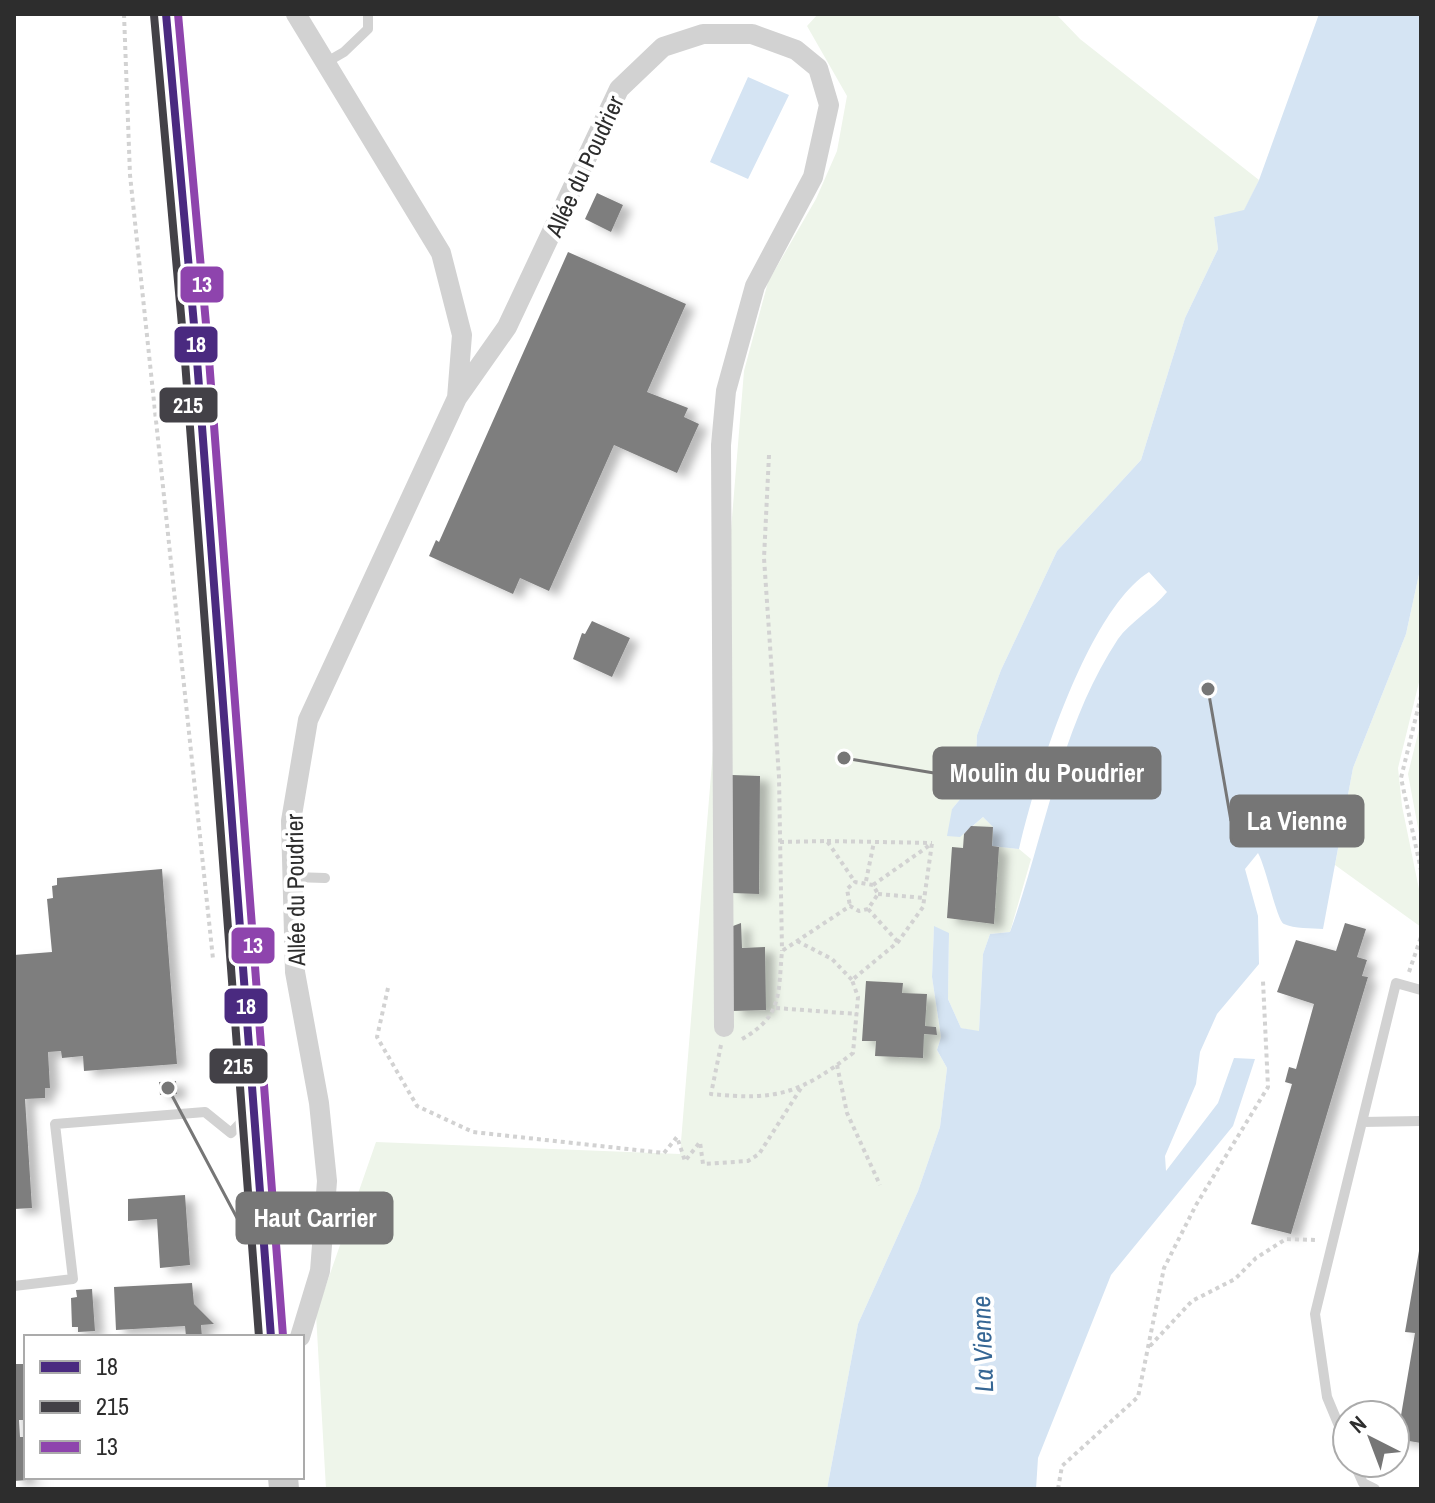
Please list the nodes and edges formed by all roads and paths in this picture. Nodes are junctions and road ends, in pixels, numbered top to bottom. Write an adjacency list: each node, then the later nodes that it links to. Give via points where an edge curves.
1 (124, 14): 27 (path, via 130,175)
2 (166, 14): 39 (main road)
3 (296, 14): 5 (street)
4 (368, 14): 5 (lane, via 368,29)
5 (325, 63): 6 (street, via 441,253 462,335)
6 (457, 398): 14 (street, Allée du Poudrier, via 308,720 291,821); 35 (street, Allée du Poudrier, via 507,327 619,89 663,47 703,34 752,34 796,50 818,68 829,105 813,177 755,286 726,391 721,445)
7 (769, 455): 10 (path, via 764,558)
8 (1421, 696): 13 (path, via 1401,778)
9 (827, 841): 10 (path); 11 (path); 17 (path)
10 (780, 842): 26 (path)
11 (874, 842): 12 (path); 16 (path)
12 (932, 843): 18 (path); 20 (path)
13 (1421, 870)
14 (293, 877): 15 (lane); 46 (street, Allée du Poudrier, via 295,972 327,1181 320,1271)
15 (325, 878)
16 (866, 881): 17 (path); 18 (path)
17 (855, 882): 21 (path, via 847,889)
18 (873, 885): 19 (path)
19 (878, 894): 20 (path); 22 (path)
20 (925, 898): 25 (path)
21 (850, 906): 22 (path); 24 (path)
22 (868, 909): 25 (path)
23 (1421, 937): 30 (path)
24 (797, 941): 26 (path); 28 (path, via 832,959)
25 (898, 942): 28 (path)
26 (782, 951): 33 (path)
27 (215, 974)
28 (852, 980): 34 (path)
29 (1263, 981): 47 (path, via 1268,1087 1164,1268)
30 (1404, 986): 32 (lane); 41 (lane, via 1396,983)
31 (388, 988): 38 (path, via 377,1037 417,1106 473,1132 664,1153 677,1137 685,1161 700,1142 703,1164 748,1161 759,1154)
32 (1421, 990)
33 (776, 1008): 34 (path); 36 (path, via 762,1028)
34 (857, 1014): 37 (path, via 853,1053)
35 (724, 1027): 36 (path)
36 (719, 1052): 38 (path, via 711,1094 760,1099)
37 (837, 1065): 38 (path); 42 (path, via 847,1113)
38 (803, 1085)
39 (253, 1111): 44 (lane, via 231,1133 205,1112 55,1124 73,1279); 45 (main road)
40 (1421, 1121): 41 (lane)
41 (1362, 1122): 43 (lane)
42 (880, 1185)
43 (1334, 1241): 47 (path, via 1286,1239 1235,1279 1192,1301); 48 (lane, via 1315,1314)
44 (14, 1286)
45 (271, 1335)
46 (301, 1335)
47 (1148, 1348): 49 (path, via 1138,1397 1062,1466)
48 (1331, 1407)
49 (1058, 1489)

